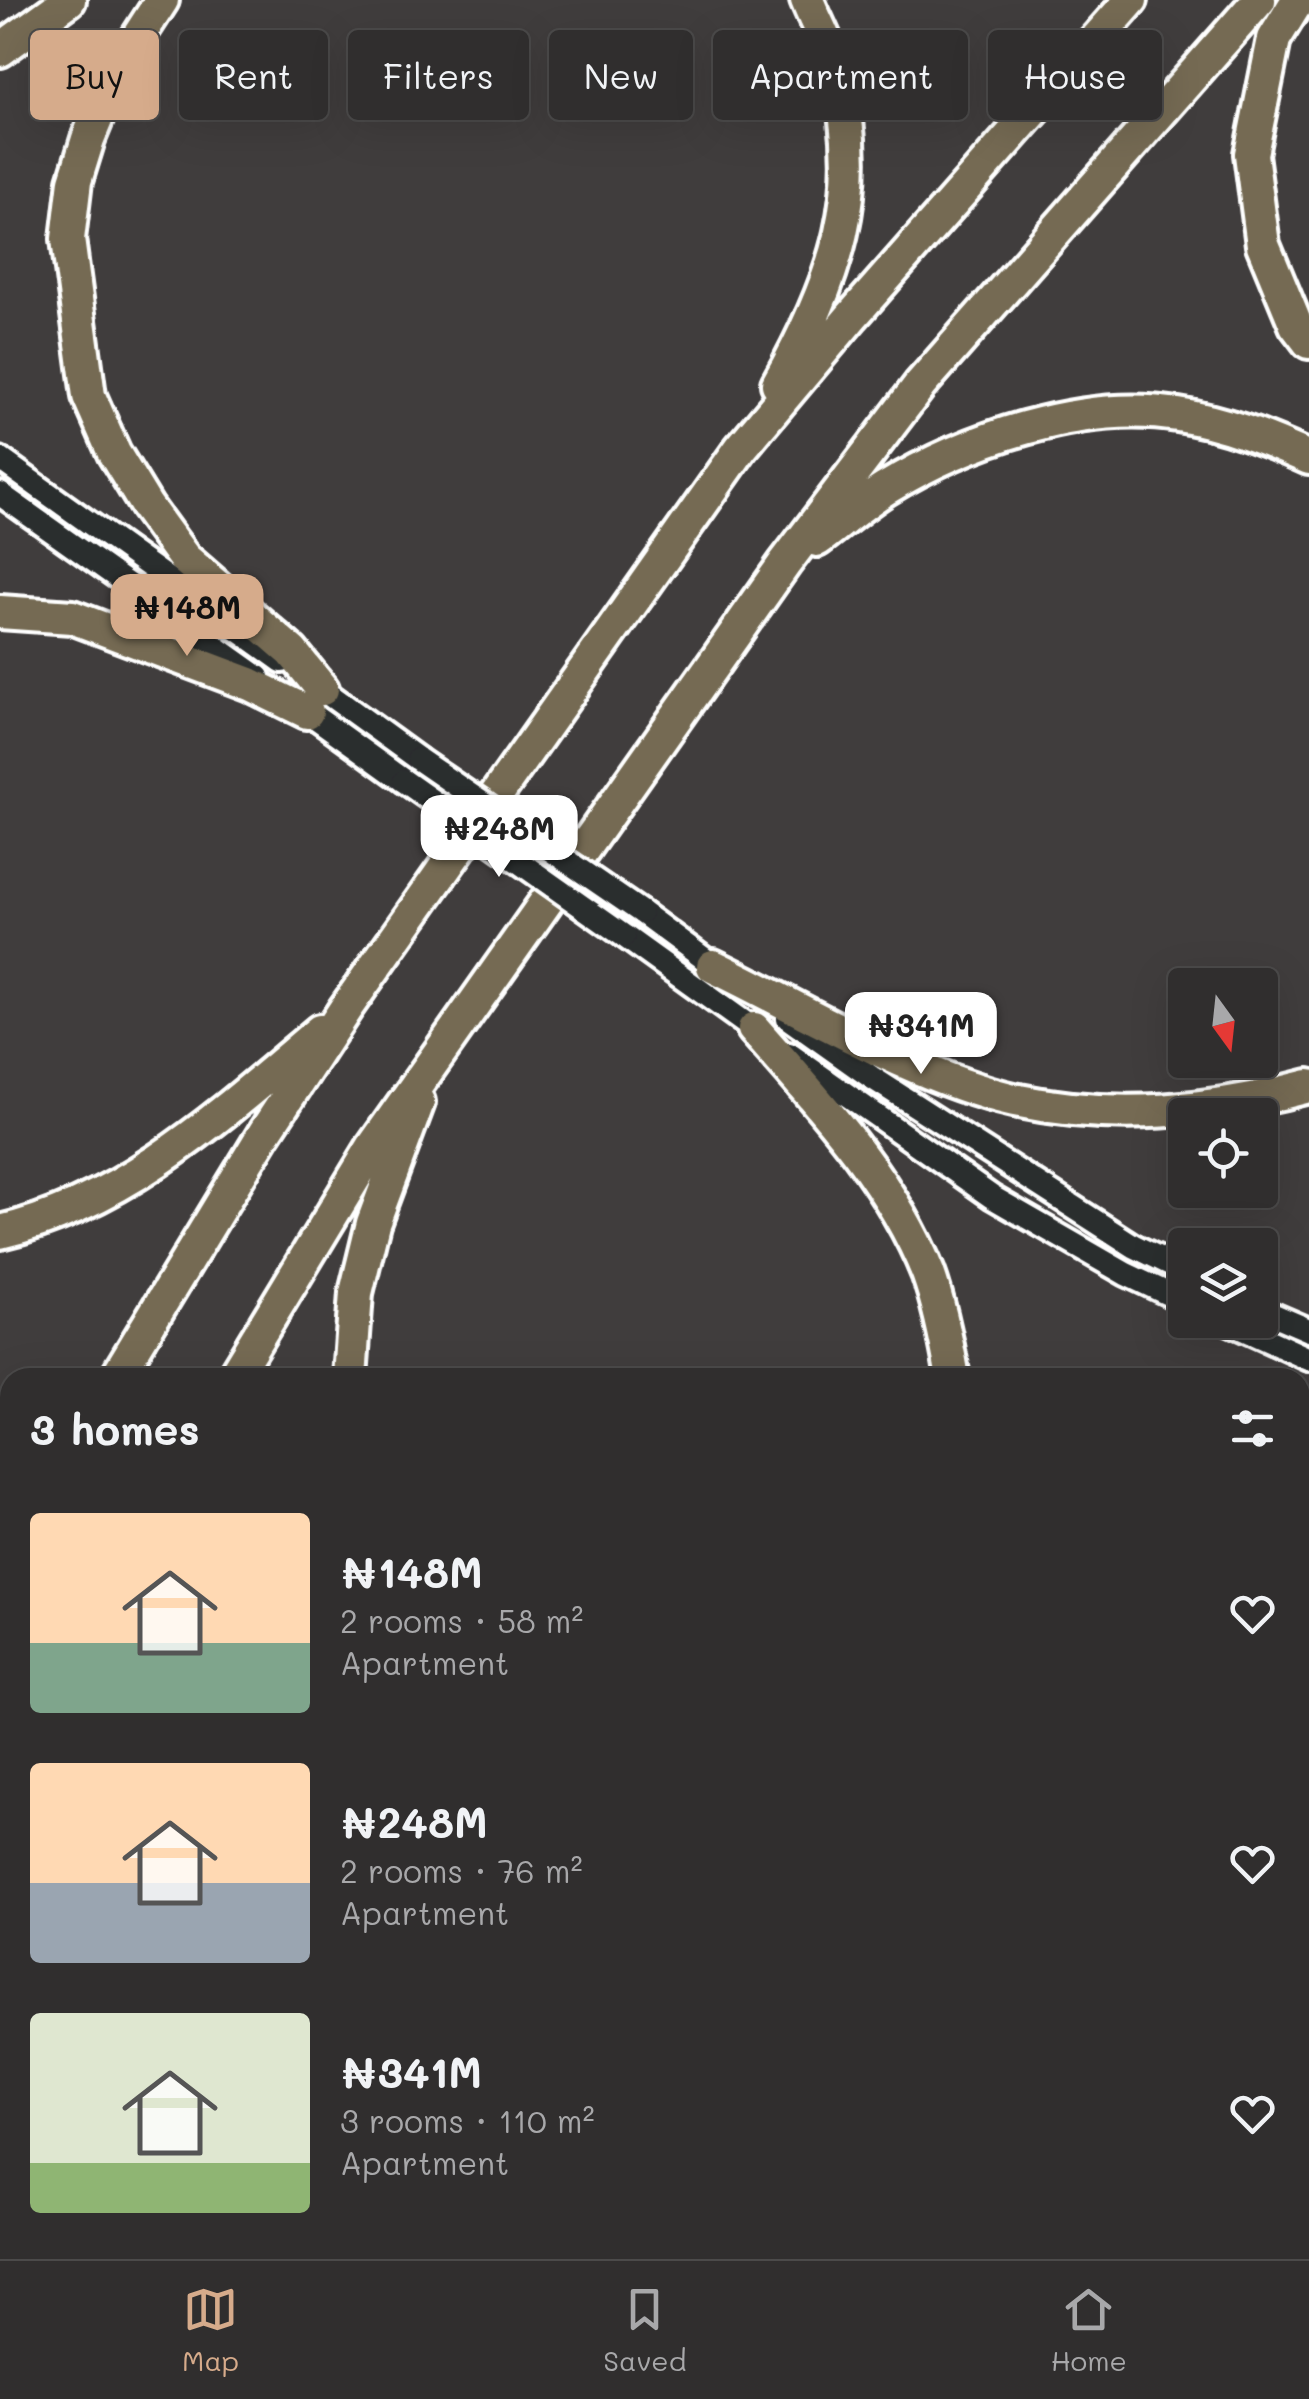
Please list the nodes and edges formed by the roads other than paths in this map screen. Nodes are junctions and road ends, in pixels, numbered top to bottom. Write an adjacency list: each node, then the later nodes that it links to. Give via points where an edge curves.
1 (70, 0): 7 (highway)
2 (162, 0): 15 (highway, via 115,72 76,181 68,239 89,396 147,508 184,558 292,652)
3 (807, 0): 9 (highway, via 836,70 850,154 846,220 826,290)
4 (1131, 0): 9 (highway)
5 (1259, 0): 13 (highway, via 920,385)
6 (1298, 0): 8 (highway, via 1274,39 1252,154 1263,246)
7 (0, 50)
8 (1309, 342)
9 (742, 448): 17 (highway)
10 (1309, 458): 13 (highway, via 1257,435 1177,414 1062,418 959,450 884,490)
11 (0, 459): 15 (street)
12 (0, 494): 15 (street)
13 (785, 563): 19 (highway)
14 (0, 612): 15 (highway, via 72,617)
15 (314, 701): 16 (street, bridge, via 418,759); 18 (street, bridge, via 404,781)
16 (713, 966): 20 (highway, via 882,1050 1011,1099 1086,1111 1170,1112); 22 (street, via 872,1077)
17 (346, 1008): 21 (highway, via 209,1125 126,1181); 28 (highway)
18 (754, 1029): 23 (street, via 992,1197); 31 (highway, via 892,1199 928,1274)
19 (436, 1055): 29 (highway); 30 (highway, via 373,1223 356,1293)
20 (1309, 1086)
21 (0, 1232)
22 (1168, 1263)
23 (1168, 1294)
24 (1278, 1317): 25 (street)
25 (1309, 1330)
26 (1263, 1338): 27 (street)
27 (1309, 1359)
28 (122, 1368)
29 (238, 1368)
30 (351, 1368)
31 (951, 1368)

